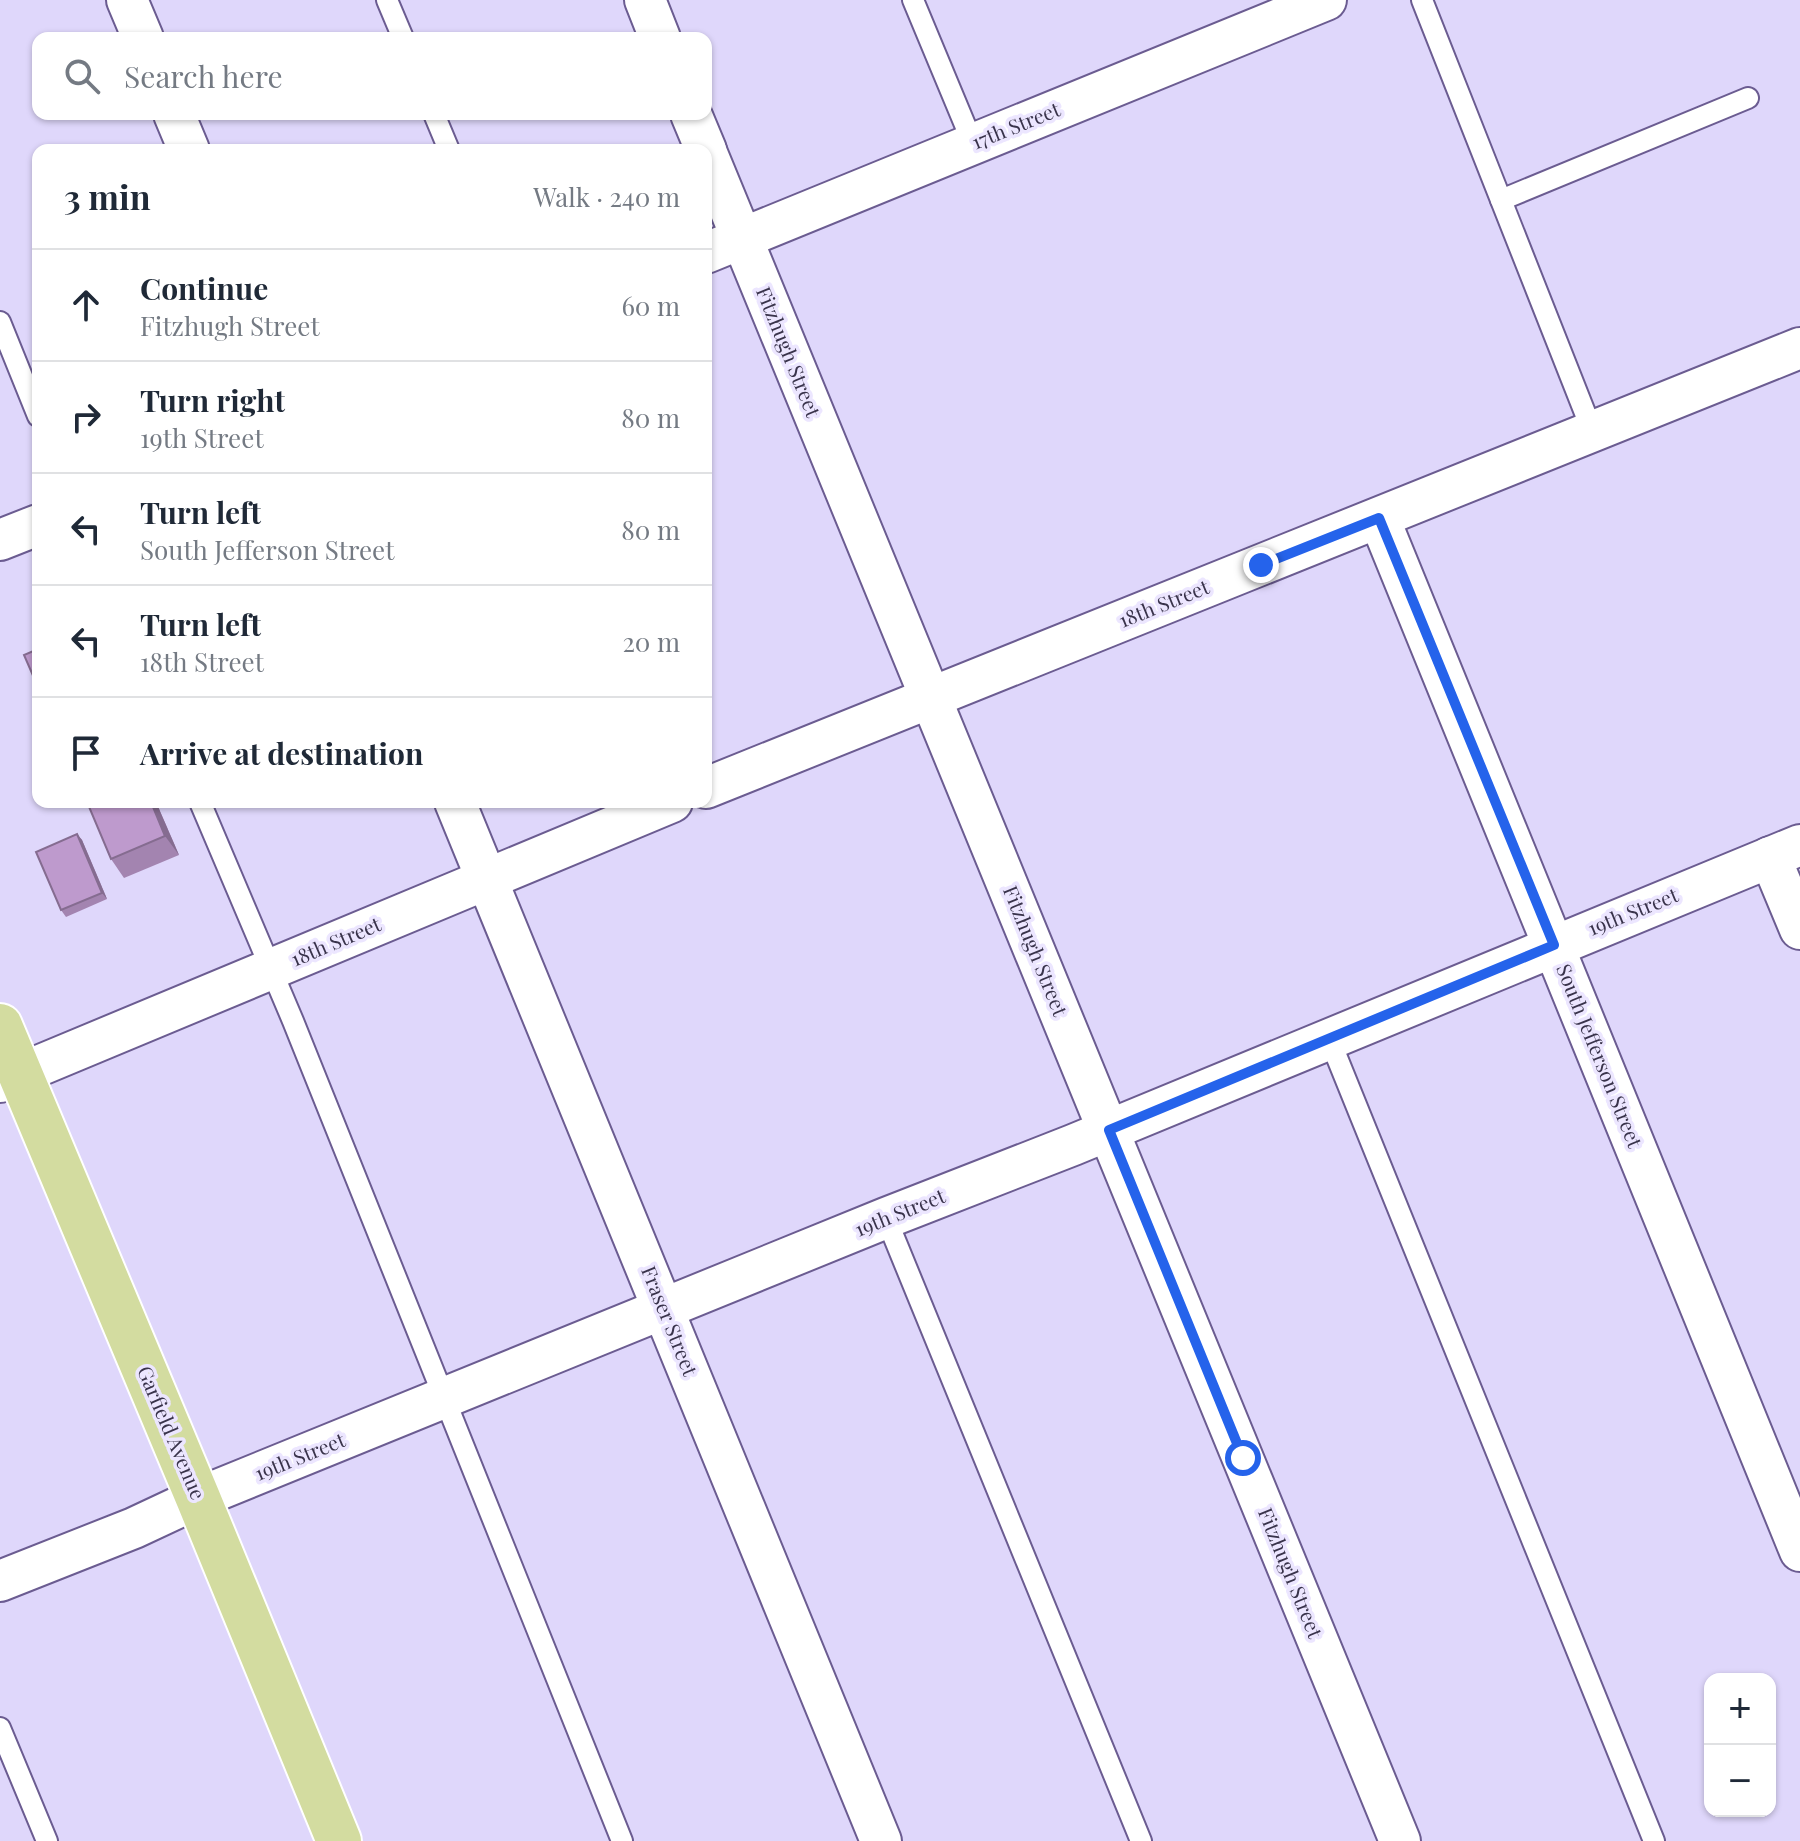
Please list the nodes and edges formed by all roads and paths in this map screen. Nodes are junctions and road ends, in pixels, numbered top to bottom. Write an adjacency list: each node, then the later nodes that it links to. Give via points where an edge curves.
1 (127, 0): 7 (street)
2 (387, 0): 8 (lane)
3 (645, 0): 9 (street)
4 (913, 0): 17 (lane)
5 (1326, 0): 17 (street, 17th Street)
6 (1422, 0): 19 (lane)
7 (140, 32)
8 (400, 32)
9 (658, 32)
10 (1748, 98): 19 (lane)
11 (176, 120): 14 (street)
12 (436, 120): 15 (lane)
13 (694, 120): 16 (street, Fitzhugh Street)
14 (186, 144)
15 (446, 144)
16 (704, 144)
17 (973, 144): 20 (street, 17th Street)
18 (712, 182): 20 (street, Fitzhugh Street)
19 (1501, 200): 24 (lane)
20 (724, 246): 28 (street, Fitzhugh Street)
21 (0, 322): 23 (lane)
22 (1800, 348): 24 (street, 18th Street)
23 (32, 401)
24 (1593, 433): 25 (street, 18th Street)
25 (1379, 518): 28 (street, 18th Street); 36 (street, South Jefferson Street)
26 (32, 527): 27 (street)
27 (0, 540)
28 (930, 698): 29 (street, 18th Street); 41 (street, Fitzhugh Street)
29 (712, 780)
30 (203, 808): 37 (lane)
31 (457, 808): 34 (street, Fraser Street)
32 (657, 808): 34 (street, 18th Street)
33 (1785, 851): 35 (street); 36 (street, 19th Street)
34 (485, 879): 37 (street, 18th Street); 43 (street, Fraser Street)
35 (1800, 929)
36 (1554, 945): 39 (street, 19th Street); 46 (street, South Jefferson Street)
37 (270, 969): 40 (street, 18th Street); 44 (lane)
38 (0, 1026): 40 (main road, Garfield Avenue)
39 (1329, 1038): 41 (street, 19th Street); 55 (lane)
40 (10, 1078): 45 (main road, Garfield Avenue)
41 (1109, 1130): 42 (street, 19th Street); 54 (street, Fitzhugh Street)
42 (886, 1218): 43 (street, 19th Street); 53 (lane)
43 (663, 1308): 44 (street, 19th Street); 52 (street, Fraser Street)
44 (446, 1398): 45 (street, 19th Street); 51 (lane)
45 (198, 1498): 47 (street, 19th Street); 50 (main road, Garfield Avenue)
46 (1800, 1551)
47 (0, 1581)
48 (0, 1728): 49 (lane)
49 (47, 1841)
50 (339, 1841)
51 (622, 1841)
52 (881, 1841)
53 (1141, 1841)
54 (1400, 1841)
55 (1654, 1841)

